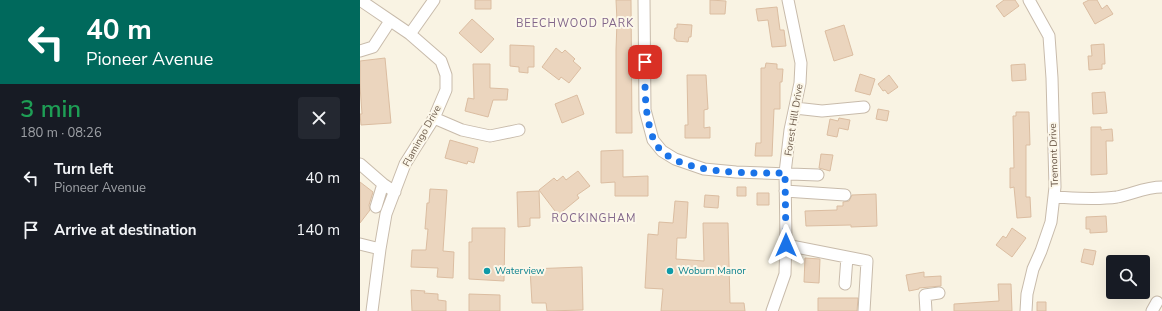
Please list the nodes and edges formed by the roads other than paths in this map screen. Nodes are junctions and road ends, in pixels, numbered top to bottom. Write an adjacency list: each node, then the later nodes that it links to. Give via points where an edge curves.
1 (360, 0): 6 (street, Flamingo Drive)
2 (434, 0): 7 (street)
3 (644, 0): 14 (street, via 645,110 653,140 662,151 675,159 704,169)
4 (788, 0): 10 (street, Forest Hill Drive, via 801,63)
5 (1029, 0): 21 (street, Tremont Drive, via 1049,36)
6 (390, 21): 7 (street, Flamingo Drive); 8 (street, via 373,47)
7 (410, 34): 11 (street, Flamingo Drive, via 441,61 446,75 446,90)
8 (360, 51)
9 (864, 107): 10 (street, via 822,111)
10 (795, 108): 14 (street, Forest Hill Drive)
11 (434, 118): 12 (street, via 462,130 490,136); 19 (street, Flamingo Drive, via 405,164)
12 (519, 130)
13 (360, 164): 16 (street)
14 (785, 173): 15 (street); 18 (street, Forest Hill Drive)
15 (818, 175)
16 (383, 184): 19 (street); 22 (street)
17 (1162, 186): 21 (street, via 1108,198)
18 (785, 191): 20 (street); 24 (street, Forest Hill Drive)
19 (395, 192): 25 (street, Flamingo Drive, via 386,214)
20 (845, 195)
21 (1055, 197): 33 (street, Tremont Drive, via 1051,222 1033,269)
22 (376, 207)
23 (360, 244): 25 (street)
24 (786, 245): 26 (street); 30 (street, Forest Hill Drive, via 785,274)
25 (380, 249): 29 (street, Flamingo Drive)
26 (847, 257): 27 (street); 31 (street, via 867,261)
27 (844, 284)
28 (938, 292): 32 (street, via 925,295)
29 (372, 311)
30 (772, 311)
31 (864, 311)
32 (926, 311)
33 (1026, 311)

